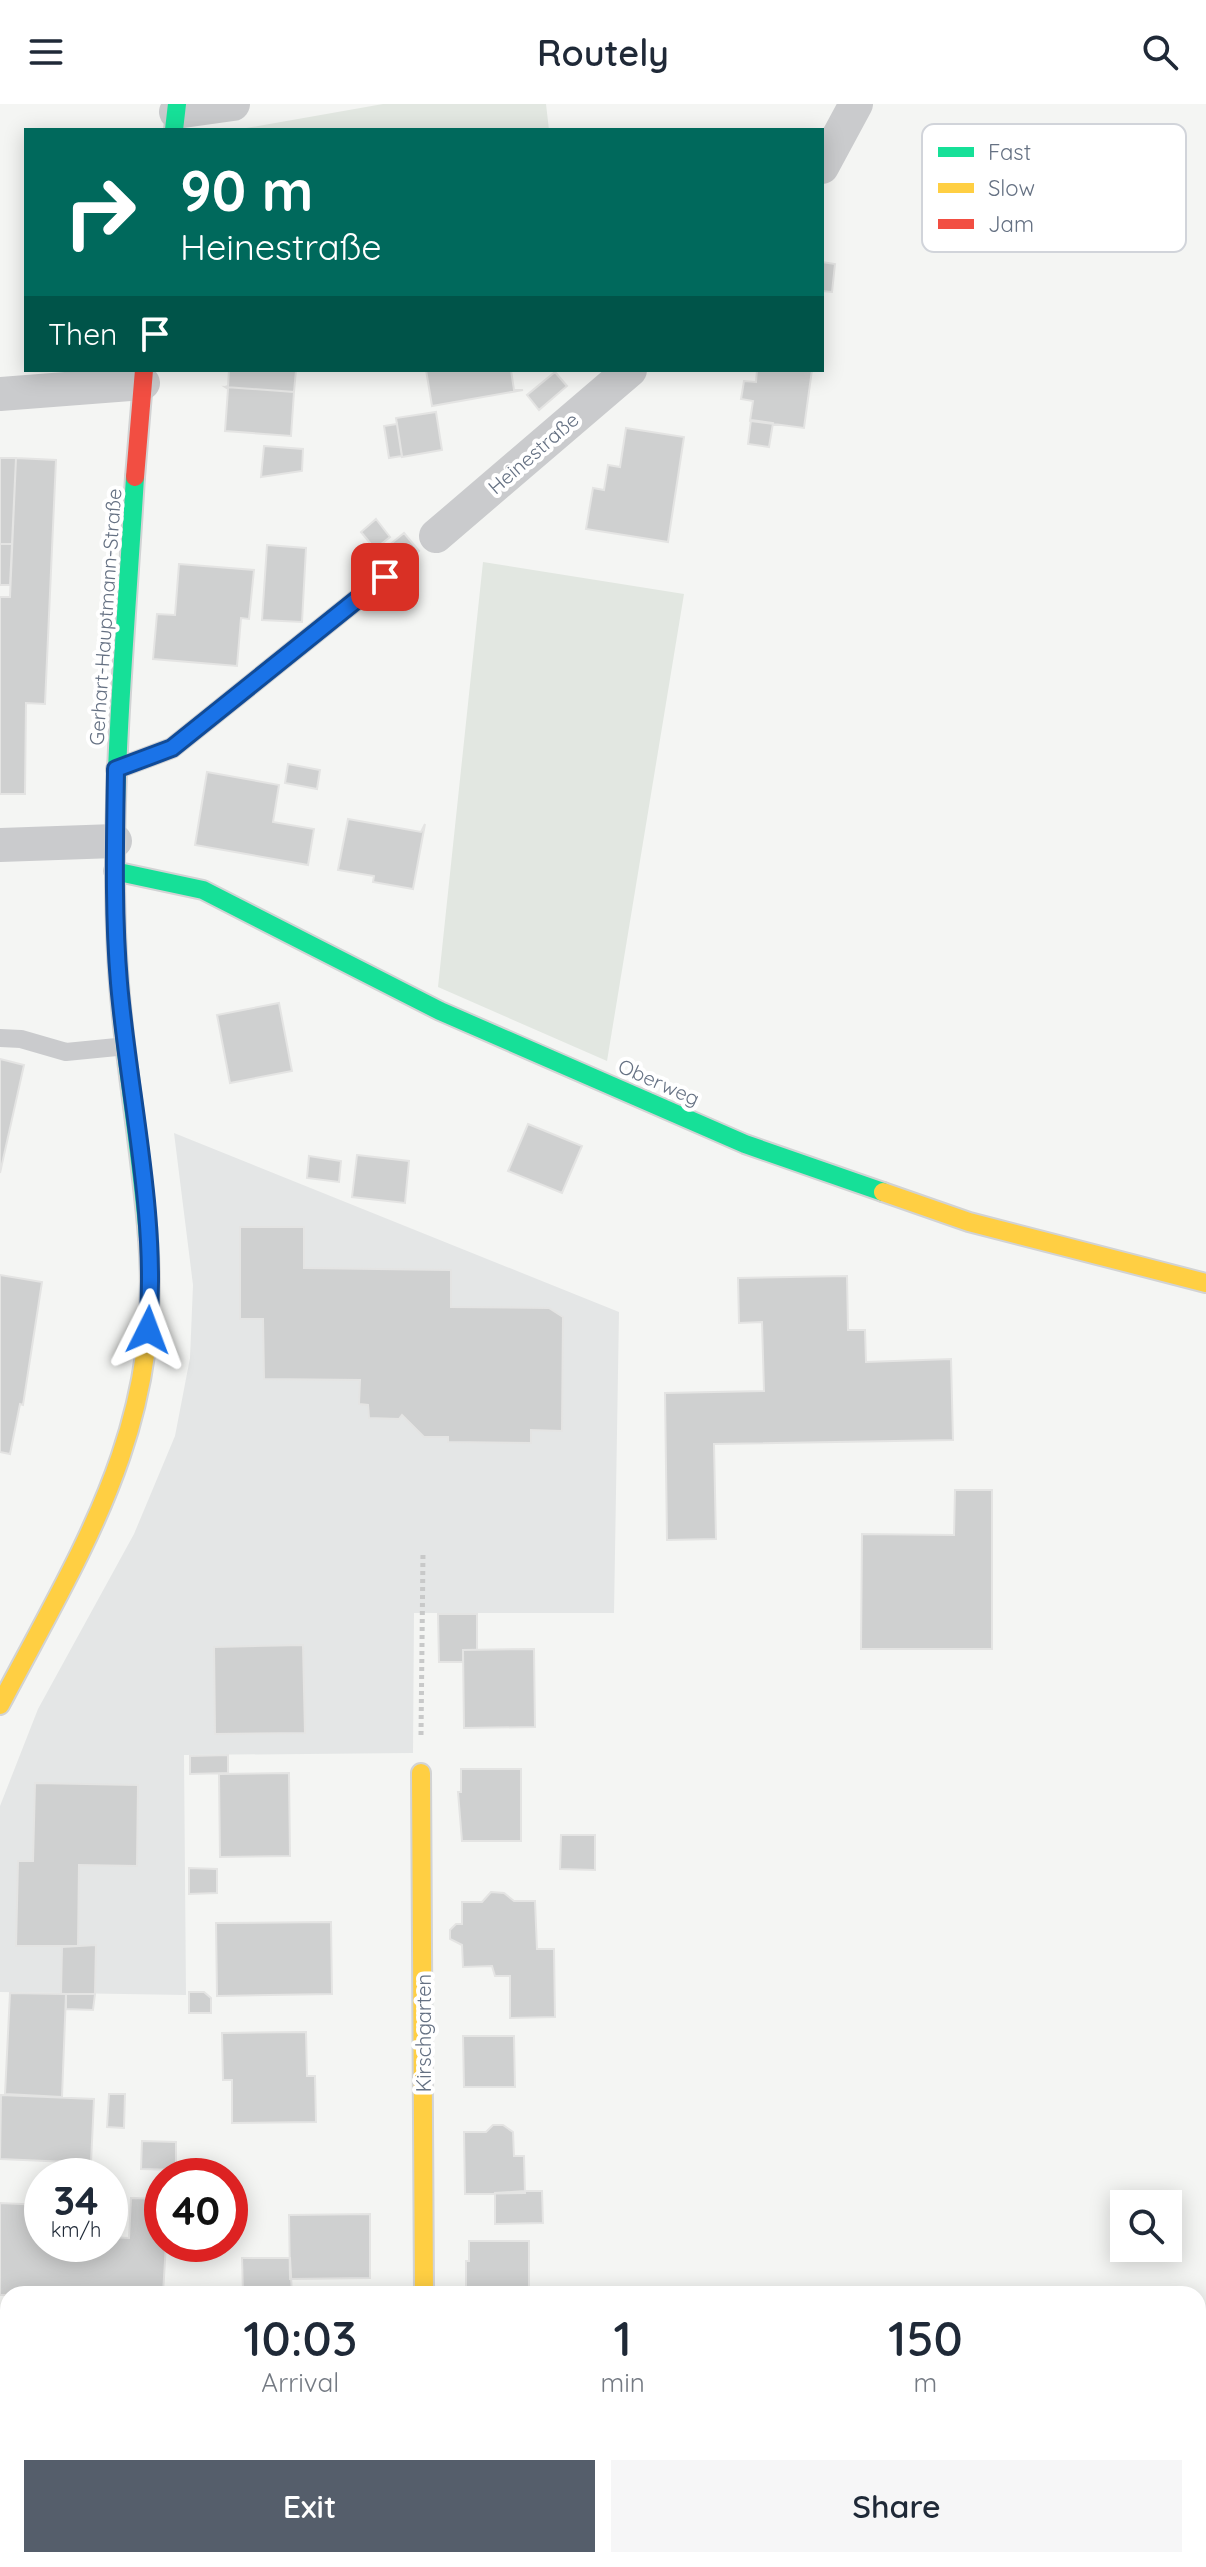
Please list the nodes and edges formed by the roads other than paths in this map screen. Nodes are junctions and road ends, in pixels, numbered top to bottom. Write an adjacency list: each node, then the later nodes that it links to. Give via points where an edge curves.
1 (233, 104): 3 (street)
2 (856, 104): 4 (street)
3 (176, 115)
4 (824, 163)
5 (628, 372): 8 (street, Heinestraße)
6 (144, 377): 7 (street); 10 (street, Gerhart-Hauptmann-Straße)
7 (0, 394)
8 (436, 536)
9 (385, 577): 10 (street, via 172,748)
10 (116, 769): 12 (street, Gerhart-Hauptmann-Straße)
11 (0, 845): 12 (street)
12 (114, 856): 14 (street, Gerhart-Hauptmann-Straße); 15 (street, Oberweg, via 203,890 440,1011 745,1144 969,1222)
13 (0, 1038): 14 (lane, via 66,1052)
14 (127, 1046): 16 (street, Gerhart-Hauptmann-Straße, via 151,1300 136,1412 96,1525 19,1654)
15 (1206, 1283)
16 (0, 1705)
17 (421, 1773): 18 (street, Kirschgarten)
18 (424, 2286)

